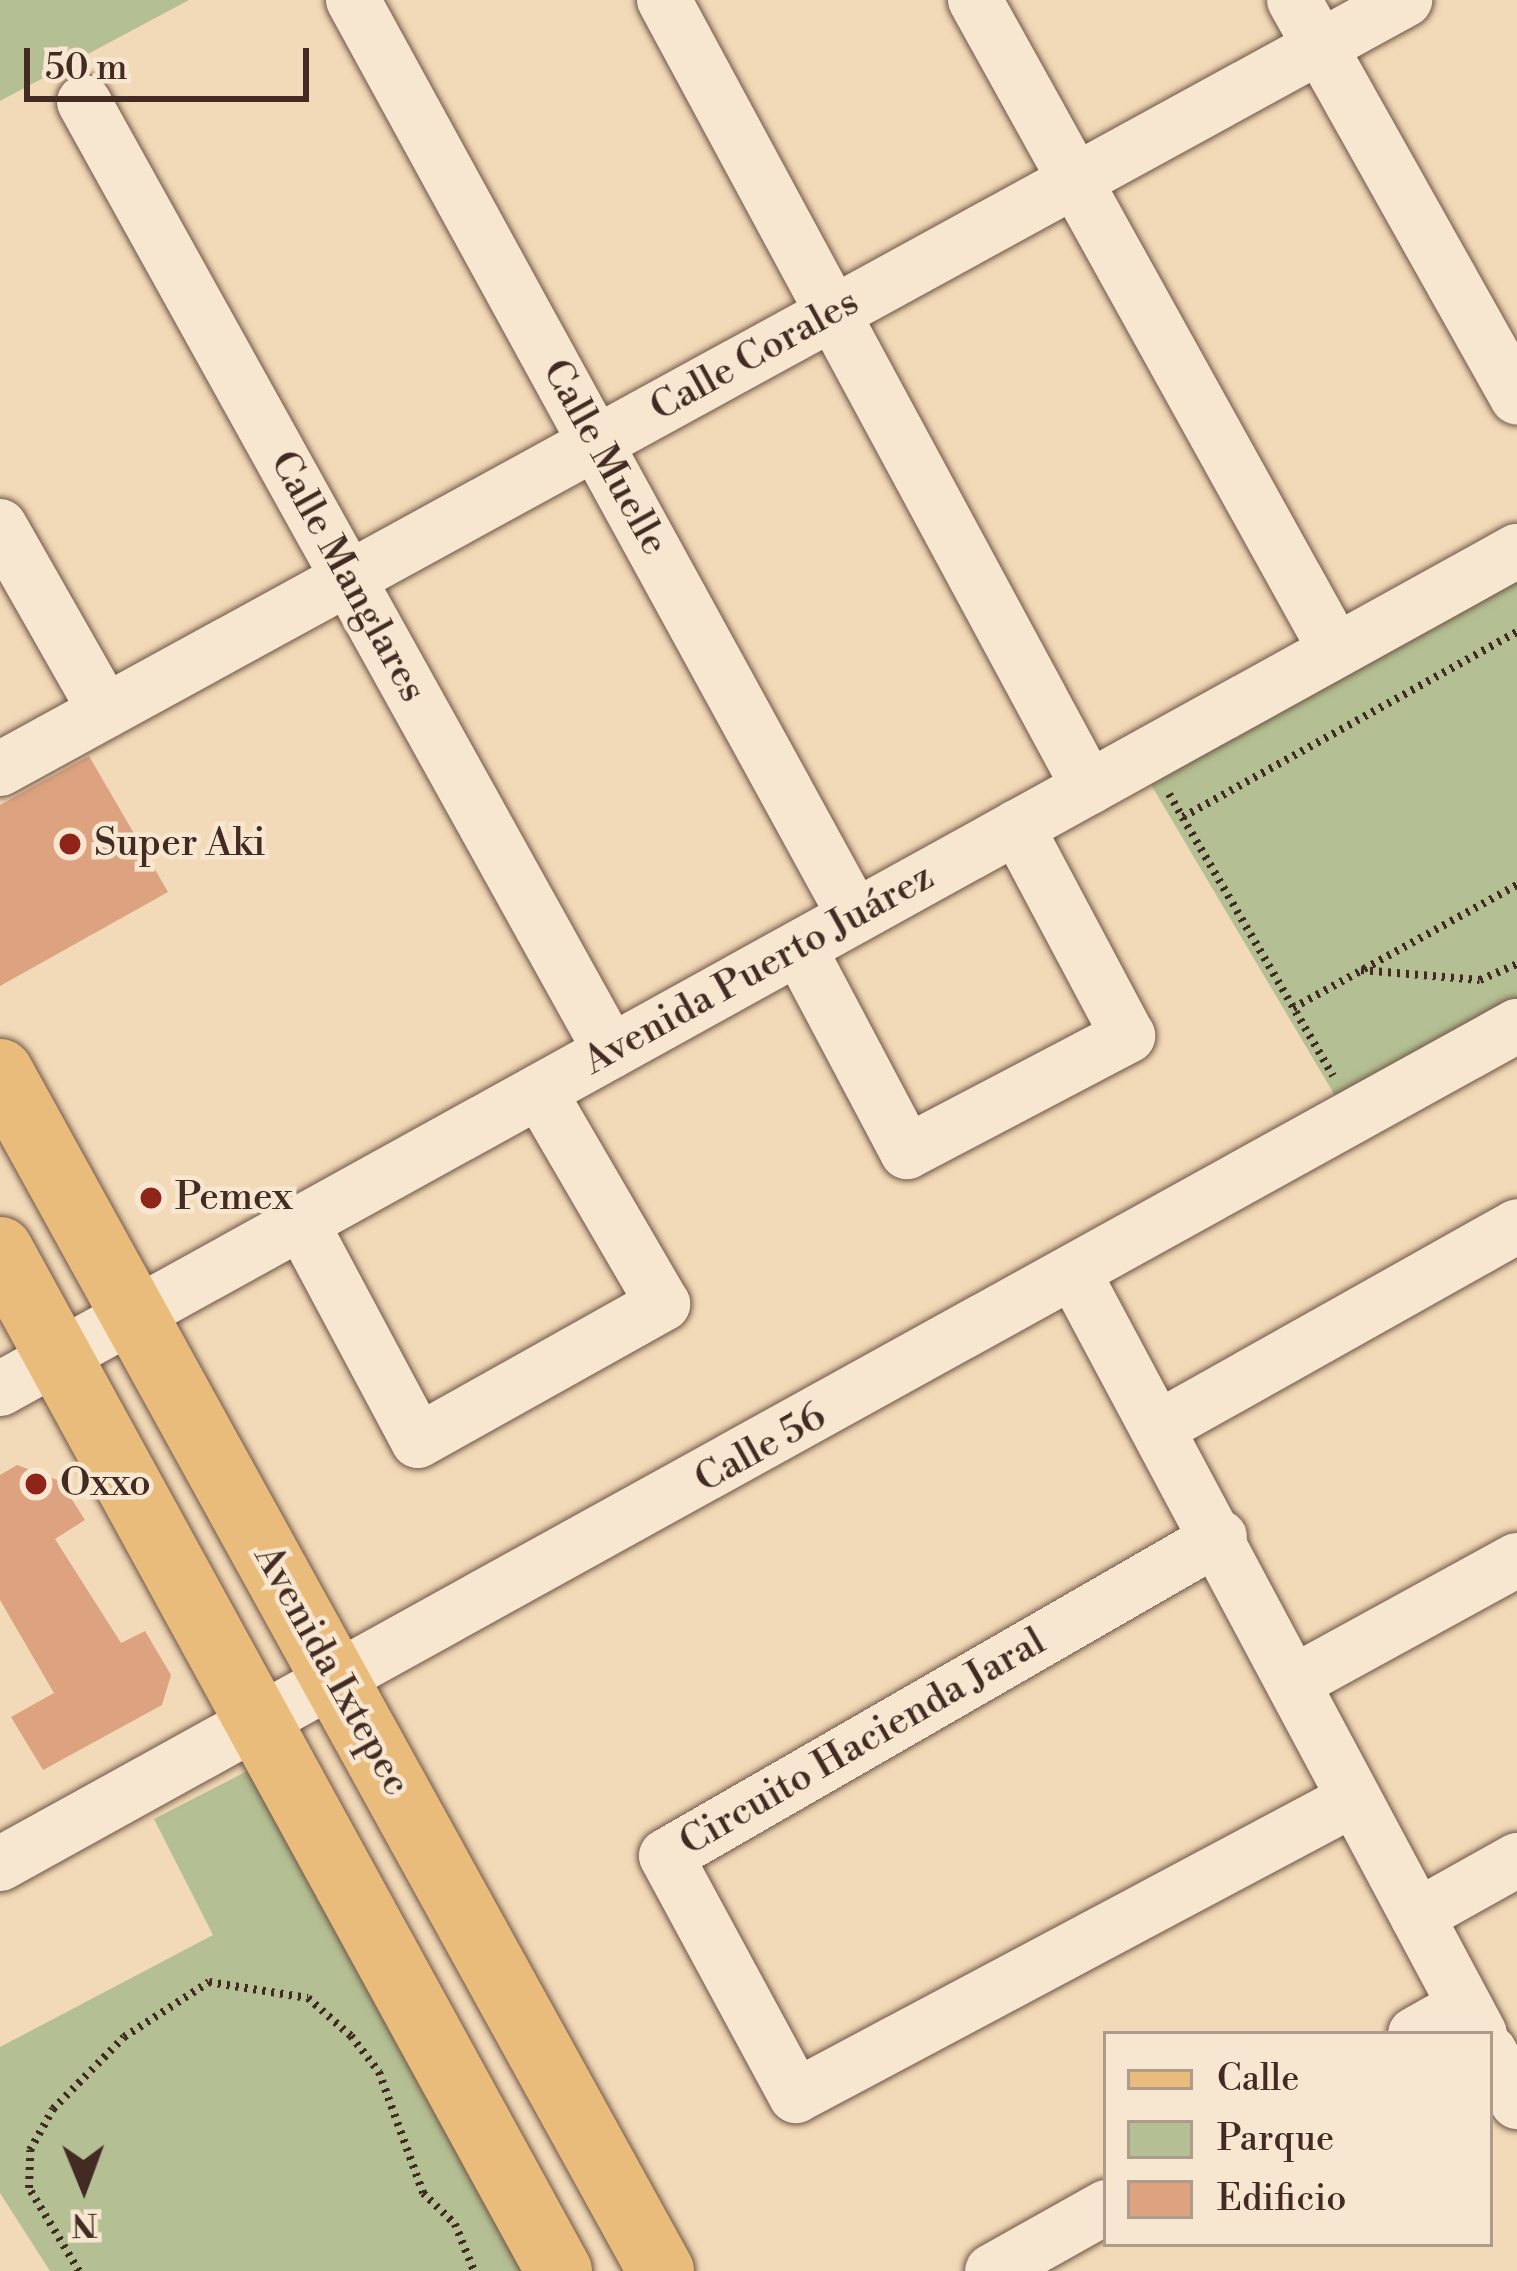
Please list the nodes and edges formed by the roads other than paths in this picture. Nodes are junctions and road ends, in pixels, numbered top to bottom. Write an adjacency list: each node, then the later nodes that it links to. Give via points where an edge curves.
1 (353, 0): 11 (street, Calle Muelle)
2 (664, 0): 9 (street)
3 (975, 0): 8 (street)
4 (1294, 0): 6 (street)
5 (1405, 0): 6 (street, Calle Corales)
6 (1320, 46): 8 (street, Calle Corales); 10 (street)
7 (84, 102): 14 (street, Calle Manglares)
8 (1075, 181): 9 (street, Calle Corales); 15 (street)
9 (833, 313): 11 (street, Calle Corales); 18 (street)
10 (1517, 398)
11 (596, 443): 14 (street, Calle Corales); 20 (street, Calle Muelle)
12 (0, 526): 16 (street)
13 (1517, 551): 15 (street, Avenida Puerto Juárez)
14 (348, 578): 16 (street, Calle Corales); 23 (street, Calle Manglares)
15 (1336, 651): 18 (street, Avenida Puerto Juárez)
16 (105, 711): 17 (street, Calle Corales)
17 (0, 769)
18 (1088, 788): 19 (street, Avenida Puerto Juárez)
19 (1017, 827): 20 (street, Avenida Puerto Juárez); 21 (street, via 1128,1036 908,1152)
20 (855, 917): 21 (street, Avenida Puerto Juárez)
21 (799, 948): 23 (street, Avenida Puerto Juárez)
22 (1517, 1026): 29 (street, Calle 56)
23 (611, 1052): 25 (street, Avenida Puerto Juárez)
24 (0, 1072): 30 (main road, Avenida Ixtepec)
25 (539, 1091): 26 (street, Avenida Puerto Juárez); 26 (street, via 663,1304 418,1442)
26 (301, 1222): 30 (street, Avenida Puerto Juárez)
27 (1517, 1226): 33 (street)
28 (0, 1250): 31 (main road)
29 (1076, 1277): 33 (street); 36 (street, Calle 56)
30 (134, 1315): 31 (street, Avenida Puerto Juárez); 36 (main road, Avenida Ixtepec)
31 (58, 1356): 32 (street, Avenida Puerto Juárez); 38 (main road)
32 (0, 1389)
33 (1163, 1425): 34 (street)
34 (1220, 1537): 37 (street); 39 (street, Circuito Hacienda Jaral, via 666,1856 796,2096)
35 (1517, 1560): 37 (street)
36 (335, 1680): 38 (street, Calle 56); 48 (main road, Avenida Ixtepec)
37 (1294, 1682): 39 (street)
38 (258, 1722): 41 (street, Calle 56); 47 (main road)
39 (1354, 1799): 42 (street)
40 (1517, 1860): 42 (street)
41 (0, 1864)
42 (1417, 1916): 43 (street)
43 (1478, 2031)
44 (1493, 2058): 45 (street)
45 (1517, 2102)
46 (1103, 2209): 49 (street)
47 (559, 2271)
48 (661, 2271)
49 (992, 2271)

